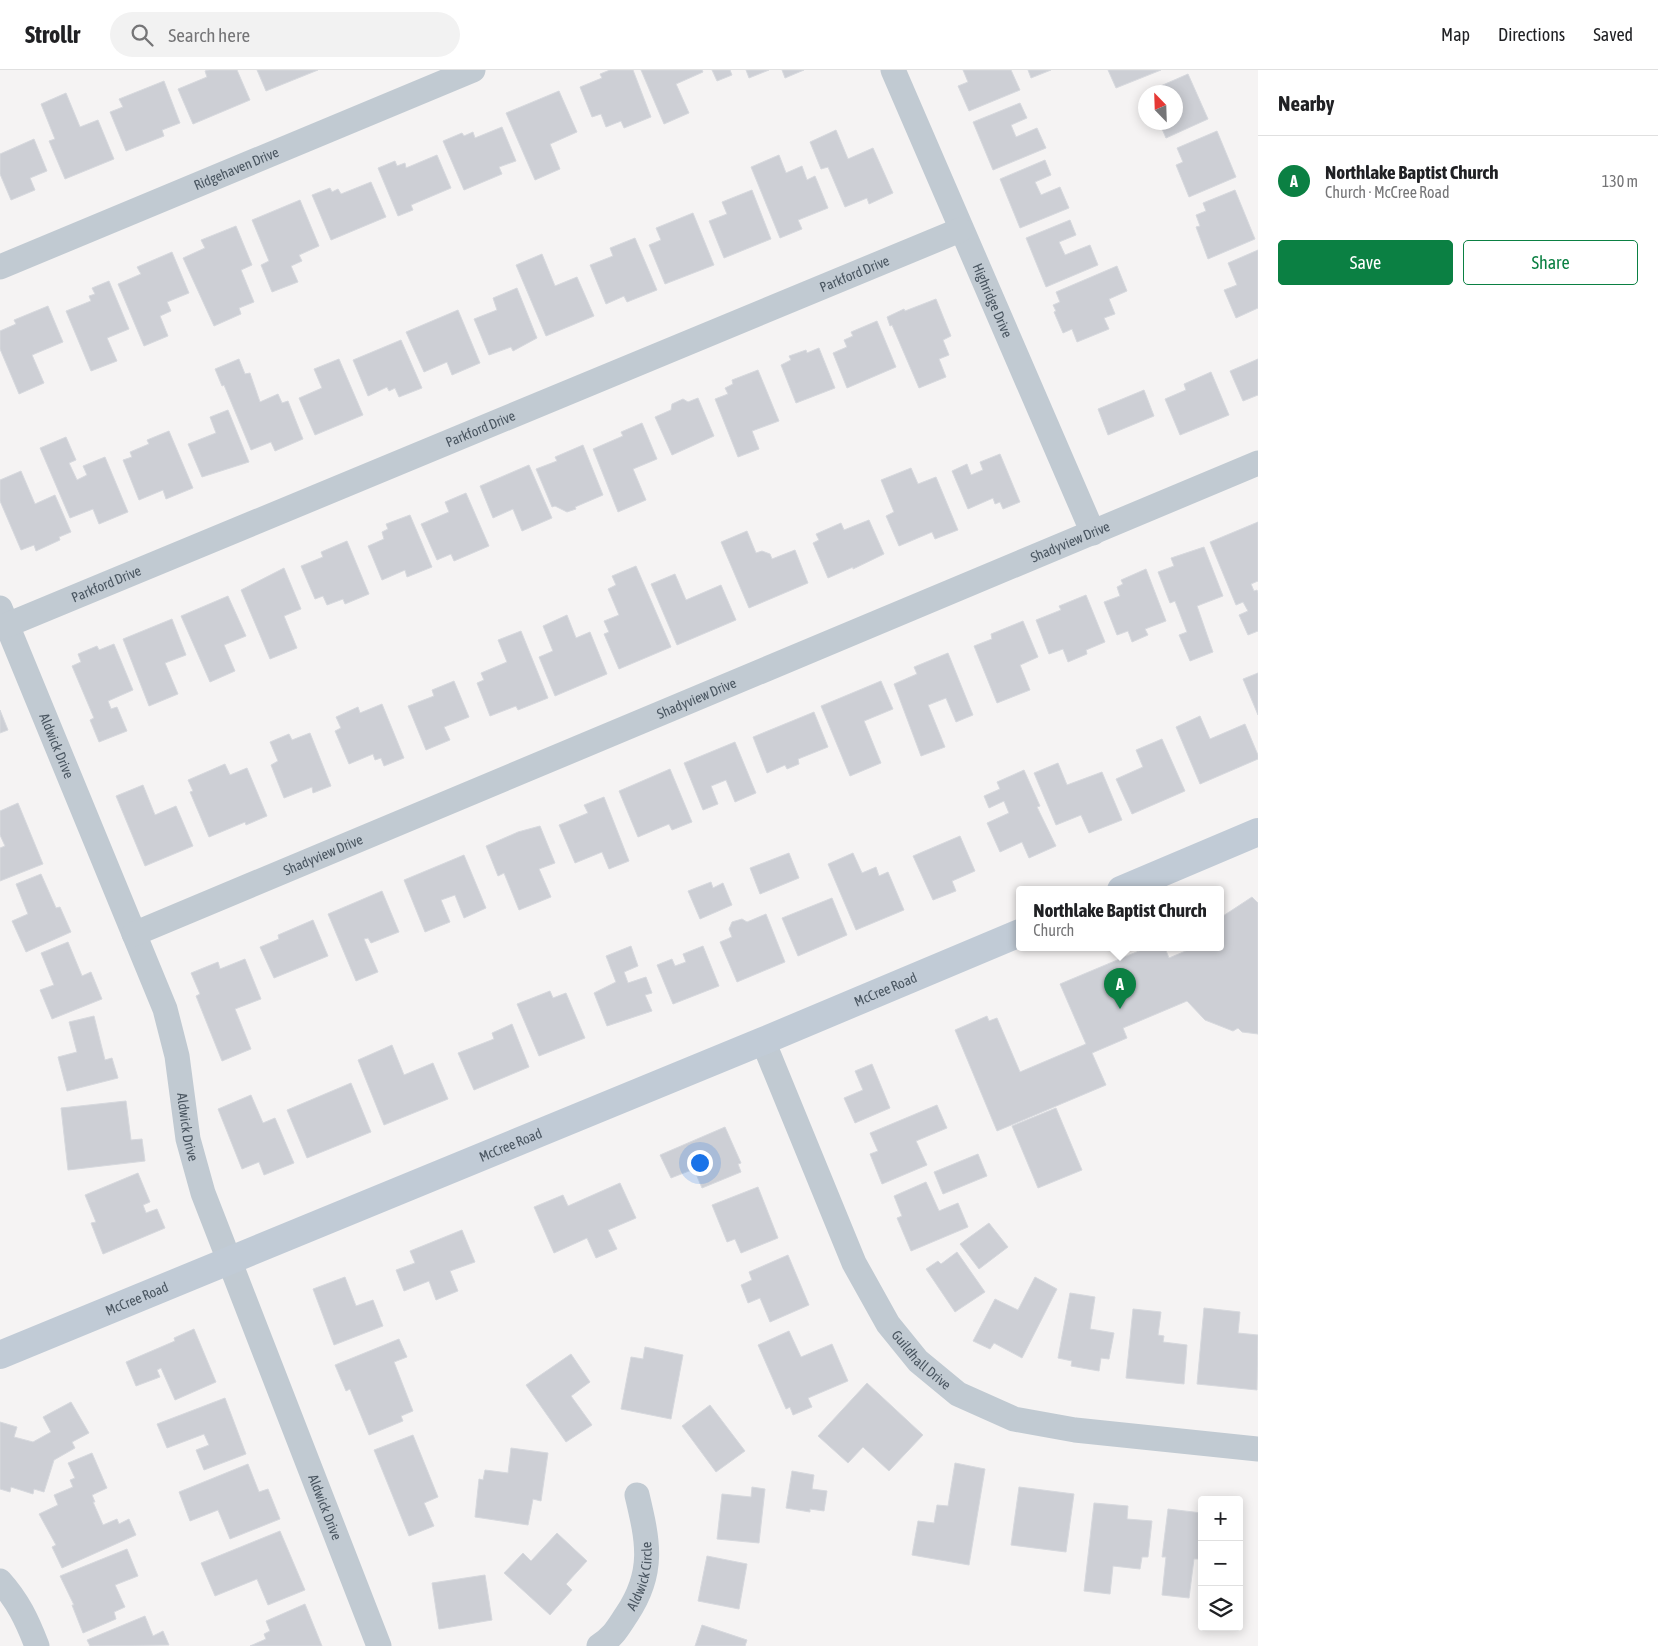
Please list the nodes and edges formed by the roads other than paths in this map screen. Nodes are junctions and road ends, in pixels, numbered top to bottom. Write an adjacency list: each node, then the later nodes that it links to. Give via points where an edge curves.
1 (474, 70): 4 (street, Ridgehaven Drive)
2 (892, 70): 3 (street, Highridge Drive)
3 (960, 230): 6 (street, Highridge Drive); 7 (street, Parkford Drive)
4 (0, 267)
5 (1258, 463): 6 (street, Shadyview Drive)
6 (1093, 532): 10 (street, Shadyview Drive)
7 (2, 620): 10 (street, Aldwick Drive)
8 (1258, 832): 9 (street)
9 (1130, 886)
10 (134, 934): 13 (street, Aldwick Drive, via 165,1010 177,1056 188,1139 203,1193)
11 (1016, 935): 12 (street, McCree Road)
12 (763, 1041): 13 (street, McCree Road); 15 (street, Guildhall Drive, via 854,1263 888,1324 918,1361 958,1394 1014,1419 1075,1430)
13 (229, 1262): 14 (street, McCree Road); 19 (street, Aldwick Drive)
14 (0, 1355)
15 (1258, 1449)
16 (637, 1495): 20 (street, Aldwick Circle, via 646,1533 647,1566 637,1600 612,1637)
17 (7, 1589): 18 (street, via 27,1620)
18 (37, 1646)
19 (380, 1646)
20 (600, 1646)

